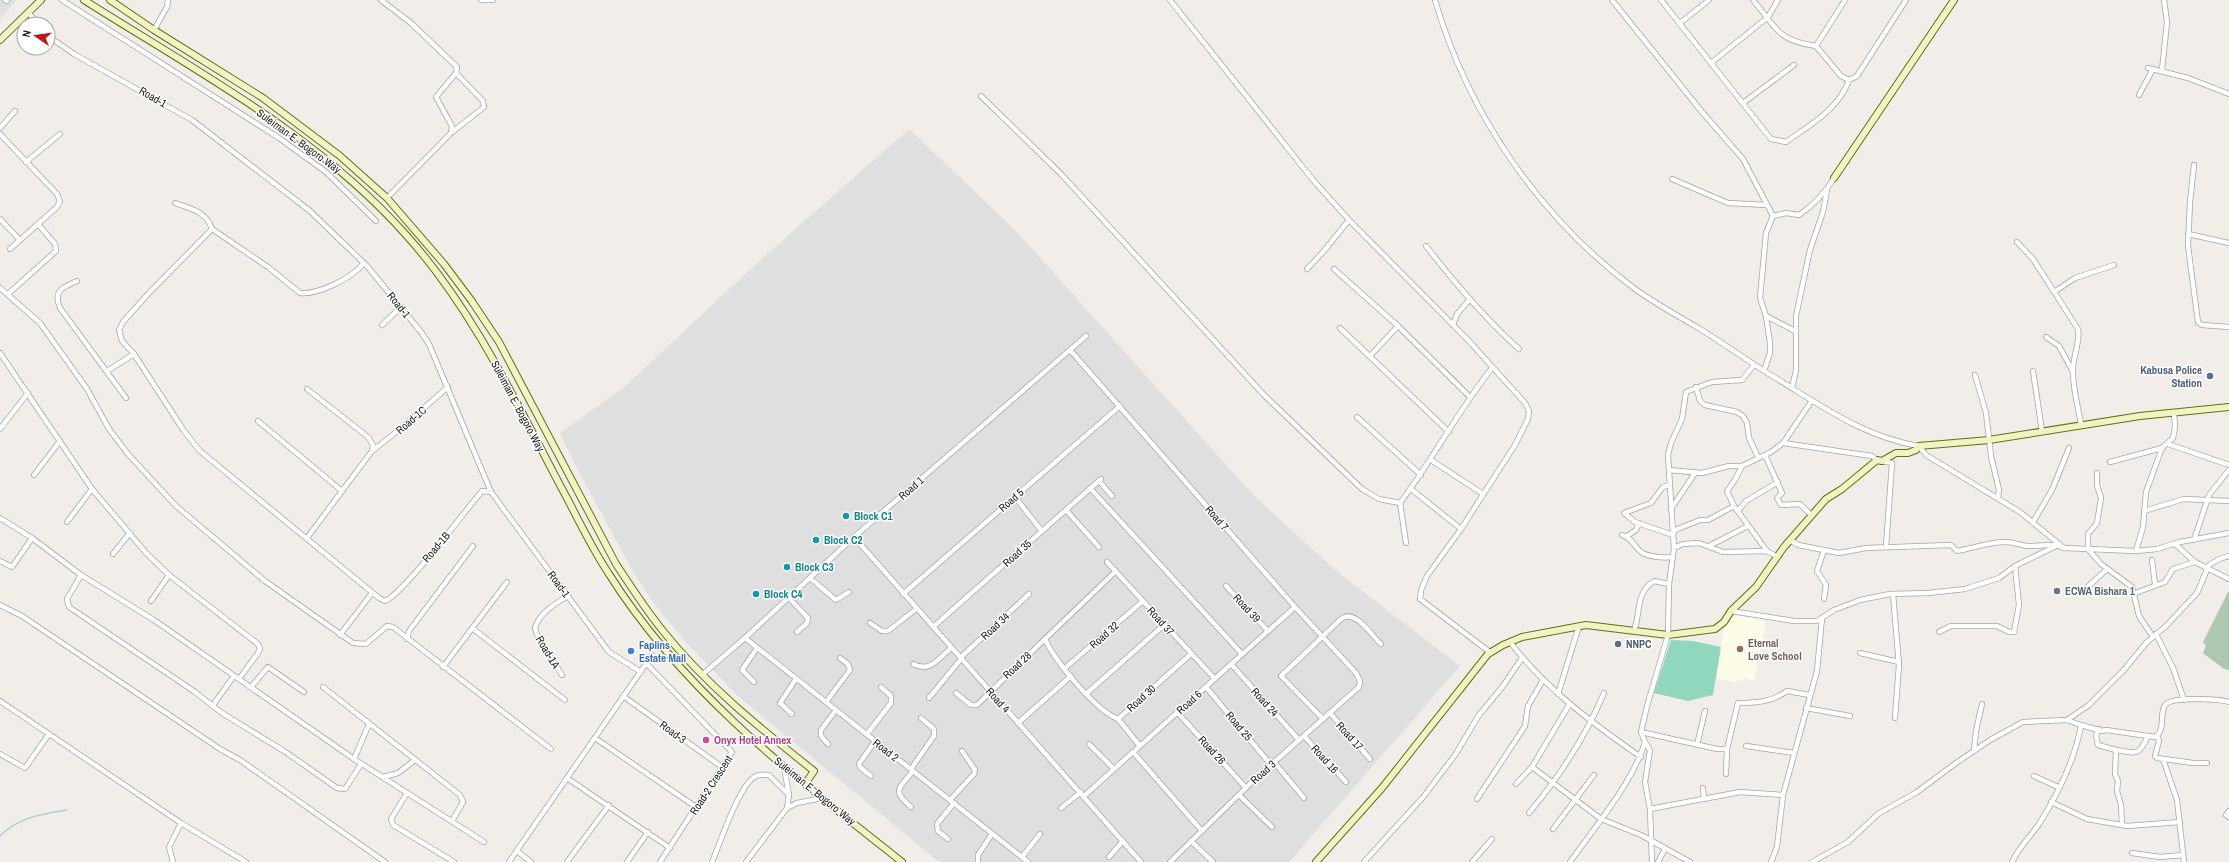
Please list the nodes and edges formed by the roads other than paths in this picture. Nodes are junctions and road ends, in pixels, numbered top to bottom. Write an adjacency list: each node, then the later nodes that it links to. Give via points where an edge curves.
1 (41, 0): 20 (street)
2 (62, 0): 55 (street, via 279,138 326,172)
3 (84, 0): 336 (street, Suleiman E. Bogoro Way, via 310,146 360,188 406,235 434,269 488,349 595,551 620,592 680,668)
4 (110, 0): 24 (street, Suleiman E. Bogoro Way)
5 (168, 0): 24 (street, via 167,7)
6 (381, 0): 31 (street, via 411,23 445,55 457,67)
7 (482, 0): 8 (street)
8 (493, 0)
9 (1170, 0): 54 (street, via 1313,180)
10 (1435, 0): 88 (street, via 1466,82 1508,156 1533,191 1590,251 1620,276 1667,310)
11 (1612, 0): 51 (street, via 1743,159)
12 (1661, 0): 23 (street)
13 (1708, 0): 23 (street)
14 (1753, 0): 22 (street)
15 (1778, 0): 22 (street)
16 (1845, 0): 27 (street)
17 (1906, 0): 32 (street, via 1857,76)
18 (1954, 0): 46 (street)
19 (2164, 0): 30 (street, via 2167,22)
20 (28, 12): 21 (street); 25 (street)
21 (31, 16)
22 (1768, 17): 27 (street, via 1778,32 1787,39); 28 (street)
23 (1680, 23): 28 (street)
24 (154, 30): 49 (street, Suleiman E. Bogoro Way, via 263,98 340,156)
25 (0, 40)
26 (56, 42): 73 (street, Road-1, via 192,120 253,166 343,241)
27 (1816, 46): 32 (street, via 1841,76)
28 (1711, 63): 36 (street)
29 (1794, 65): 36 (street)
30 (2162, 70): 33 (street); 34 (street, via 2150,68)
31 (456, 73): 38 (street, via 436,97); 40 (street, via 484,104 482,111)
32 (1849, 80): 36 (street, via 1836,104 1786,142 1771,138)
33 (2229, 94)
34 (2139, 95)
35 (981, 96): 146 (street, via 1061,174 1264,395 1362,489 1379,499)
36 (1743, 103)
37 (15, 111): 39 (street)
38 (452, 126): 40 (street); 41 (street)
39 (0, 128)
40 (457, 128): 41 (street)
41 (451, 133): 49 (street)
42 (0, 134): 44 (street)
43 (60, 134): 44 (street)
44 (26, 162): 56 (street, via 60,198 57,207)
45 (2194, 165): 58 (street)
46 (1834, 178): 48 (street)
47 (1672, 179): 51 (street, via 1728,203)
48 (1827, 190): 52 (street, via 1799,215 1786,213); 80 (street, via 1823,212 1810,250)
49 (387, 198): 257 (street, Suleiman E. Bogoro Way, via 472,300 511,363 616,564 662,630)
50 (175, 203): 57 (street, via 202,213 210,221)
51 (1767, 205): 52 (street)
52 (1773, 216): 74 (street, via 1766,233 1760,298)
53 (0, 219): 59 (street)
54 (1349, 220): 66 (street); 75 (street)
55 (376, 221)
56 (38, 224): 59 (street); 71 (street, via 55,244 56,251)
57 (212, 228): 64 (street, via 300,293 314,292 344,279 359,270); 86 (street, via 123,322 119,335)
58 (2188, 234): 61 (street); 78 (street, via 2198,322 2202,325)
59 (20, 240): 63 (street)
60 (2017, 242): 70 (street, via 2033,259)
61 (2229, 243)
62 (1426, 246): 72 (street)
63 (10, 249)
64 (363, 264)
65 (2114, 265): 70 (street, via 2075,278)
66 (1306, 269)
67 (1334, 269): 77 (street)
68 (78, 281): 90 (street, via 58,293 58,302)
69 (0, 288): 71 (street)
70 (2054, 292): 93 (street, via 2079,333)
71 (8, 294): 231 (street, via 40,322 87,390 110,430 128,454 176,506 241,562)
72 (1470, 299): 75 (street, via 1456,314); 83 (street)
73 (401, 306): 76 (street); 95 (street, Road-1, via 429,344)
74 (1766, 316): 80 (street); 91 (street, via 1770,353)
75 (1453, 325): 89 (street)
76 (382, 326)
77 (1398, 326): 87 (street); 100 (street)
78 (2229, 327)
79 (1340, 328): 87 (street)
80 (1795, 331): 97 (street, via 1796,370)
81 (1086, 336): 84 (street, Road 1)
82 (2046, 337): 93 (street, via 2059,346)
83 (1519, 349)
84 (1070, 350): 103 (street, Road 7); 164 (street, Road 1)
85 (0, 353): 99 (street)
86 (134, 354): 90 (street); 167 (street, via 200,451)
87 (1370, 356): 111 (street)
88 (1754, 365): 91 (street); 96 (street, via 1742,380 1712,382)
89 (1492, 368): 100 (street); 140 (street, via 1525,403 1529,411 1528,419 1515,445)
90 (107, 371): 101 (street)
91 (1764, 371): 97 (street)
92 (2033, 371): 110 (street)
93 (2072, 372): 108 (street)
94 (1975, 375): 112 (street, via 1986,413)
95 (448, 387): 119 (street, Road-1C); 139 (street, Road-1)
96 (1696, 387): 121 (street, via 1700,401 1705,405 1737,412 1743,416); 127 (street, via 1686,392 1682,419 1670,449)
97 (1792, 388): 102 (street)
98 (307, 389): 119 (street, via 368,437 373,445)
99 (28, 393): 109 (street); 113 (street)
100 (1469, 396): 111 (street)
101 (126, 398)
102 (1811, 402): 114 (street); 116 (street, via 1891,441)
103 (1120, 406): 142 (street, Road 5); 218 (street, Road 7)
104 (2229, 407): 105 (street)
105 (2174, 413): 108 (street); 115 (street, via 2173,438)
106 (1357, 417): 132 (street)
107 (258, 421): 138 (street)
108 (2081, 424): 110 (street)
109 (0, 429)
110 (2042, 431): 112 (street)
111 (1449, 432): 122 (street)
112 (1989, 440): 116 (street); 143 (street, via 1999,490)
113 (60, 441): 131 (street); 136 (street)
114 (1783, 443): 120 (street); 123 (street, via 1872,456)
115 (2168, 444): 118 (street); 125 (street)
116 (1919, 446): 123 (street, via 1908,453 1896,453 1882,461); 143 (street, via 1926,455)
117 (2070, 448): 156 (street, via 2052,490)
118 (2162, 448): 124 (street); 151 (street, via 2146,492)
119 (372, 451): 138 (street, Road-1C)
120 (1765, 455): 121 (street); 133 (street)
121 (1758, 457): 126 (street)
122 (1431, 460): 132 (street); 140 (street)
123 (1877, 460): 152 (street, via 1826,499); 178 (street, via 1892,463)
124 (2110, 462)
125 (2229, 465)
126 (1742, 466): 129 (street); 147 (street, via 1726,491)
127 (1668, 470): 129 (street); 134 (street)
128 (2229, 470): 144 (street, via 2217,483)
129 (1695, 473): 148 (street)
130 (2097, 473): 181 (street, via 2097,486 2102,498 2097,523 2088,534)
131 (34, 475)
132 (1421, 475): 137 (street)
133 (1778, 482): 150 (street, via 1746,501); 152 (street, via 1782,493 1777,498 1781,506 1800,504)
134 (1669, 485): 148 (street); 155 (street, via 1662,487 1651,503 1624,513 1630,519)
135 (1090, 488): 141 (street, Road 35, via 1100,480); 149 (street, Road 35); 245 (street)
136 (92, 489): 154 (street); 160 (street)
137 (1411, 489): 146 (street); 158 (street)
138 (342, 491): 167 (street, Road-1C)
139 (491, 492): 207 (street, Road-1B, via 482,491 391,598 385,601); 212 (street, Road-1)
140 (1483, 494): 158 (street)
141 (1112, 496)
142 (1015, 497): 159 (street); 208 (street, Road 5)
143 (1998, 497): 156 (street)
144 (2208, 499): 145 (street); 151 (street, via 2184,499); 170 (street)
145 (2229, 501)
146 (1400, 503): 171 (street)
147 (1734, 506): 150 (street); 165 (street, via 1708,520 1700,520 1675,530)
148 (1671, 509): 165 (street)
149 (1066, 510): 159 (street, Road 35); 177 (street)
150 (1738, 511): 157 (street)
151 (2144, 511): 184 (street)
152 (1812, 516): 169 (street)
153 (0, 518): 166 (street)
154 (67, 522)
155 (1639, 522): 163 (street, via 1636,530); 165 (street)
156 (2033, 522): 168 (street)
157 (1748, 526): 176 (street); 183 (street)
158 (1462, 529): 242 (street, via 1427,576 1420,599)
159 (1041, 530): 225 (street, Road 35)
160 (130, 533): 185 (street); 198 (street)
161 (2229, 533): 170 (street)
162 (1622, 535): 163 (street)
163 (1627, 536): 188 (street, via 1642,553 1662,558)
164 (854, 537): 199 (street, Road 1); 208 (street, Road 4)
165 (1673, 537): 172 (street); 179 (street)
166 (32, 538): 190 (street, via 12,567); 197 (street)
167 (307, 538): 207 (street)
168 (2054, 538): 174 (street); 180 (street)
169 (1790, 540): 182 (street, via 1798,545); 186 (street)
170 (2194, 540): 173 (street)
171 (1406, 543)
172 (1684, 544): 176 (street); 179 (street)
173 (2175, 544): 184 (street); 192 (street)
174 (2055, 545): 178 (street, via 2028,546 2007,542 1957,551 1951,545); 180 (street); 193 (street)
175 (473, 546): 236 (street, via 409,630)
176 (1709, 546): 183 (street, via 1723,552)
177 (1099, 547)
178 (1886, 547): 182 (street, via 1839,553)
179 (1674, 548): 188 (street)
180 (2064, 548): 181 (street)
181 (2088, 549): 184 (street); 194 (street)
182 (1824, 550): 214 (street, via 1817,571 1826,585)
183 (1767, 551): 186 (street)
184 (2136, 551)
185 (113, 554)
186 (1776, 556): 220 (street, via 1756,587)
187 (2229, 556): 195 (street, via 2212,563)
188 (1672, 557): 202 (street)
189 (2152, 560): 203 (street)
190 (0, 561)
191 (1108, 562): 196 (street, Road 37)
192 (2195, 562): 195 (street); 203 (street, via 2171,570 2165,582)
193 (2015, 566): 210 (street, via 1999,578 1965,589); 230 (street, via 2019,605 2014,632 1997,626 1950,626)
194 (2107, 569): 206 (street); 211 (street, via 2132,587)
195 (2206, 569): 200 (street); 233 (street, via 2198,593)
196 (1116, 571): 216 (street, Road 37); 237 (street, Road 28)
197 (81, 575): 260 (street, via 154,620); 285 (street, via 67,599 69,607)
198 (169, 575): 215 (street); 260 (street, via 258,644 258,653)
199 (810, 578): 205 (street, via 836,600); 213 (street, Road 1)
200 (2229, 579)
201 (507, 582): 226 (street)
202 (1668, 584): 228 (street, via 1654,581 1647,585 1638,603); 232 (street)
203 (2155, 584): 211 (street)
204 (1226, 586): 227 (street, Road 39)
205 (849, 592)
206 (2082, 592)
207 (372, 593): 231 (street)
208 (903, 594): 219 (street, Road 4)
209 (1029, 594): 248 (street, Road 34)
210 (1894, 594): 221 (street, via 1860,600 1834,610); 250 (street)
211 (2133, 594): 233 (street, via 2139,616)
212 (568, 596): 256 (street, Road-1, via 610,652); 258 (street, Road-1A, via 551,606 535,628)
213 (789, 598): 229 (street, via 808,618 807,623); 235 (street, Road 1)
214 (1824, 599)
215 (151, 601)
216 (1143, 601): 223 (street, Road 37); 255 (street, Road 32)
217 (0, 605): 400 (street, via 22,616 240,760)
218 (1295, 607): 227 (street, Road 6); 234 (street, Road 7)
219 (916, 609): 222 (street, via 888,631 882,631); 225 (street, Road 4)
220 (1731, 611): 221 (street, via 1794,621 1817,621); 232 (street, via 1724,622 1715,629)
221 (1822, 618): 276 (street, via 1817,671)
222 (870, 623)
223 (1164, 624): 244 (street, Road 37); 273 (street)
224 (1579, 626): 228 (street); 238 (street, via 1522,637); 275 (street)
225 (933, 627): 241 (street, Road 4)
226 (472, 628): 254 (street); 279 (street)
227 (1268, 631): 245 (street, Road 6)
228 (1634, 631): 232 (street)
229 (797, 632)
230 (1939, 632)
231 (340, 635): 236 (street, via 353,643 366,644 387,626 393,627)
232 (1668, 635): 304 (street)
233 (2154, 635): 280 (street, via 2173,668); 298 (street, via 2089,706)
234 (1322, 637): 239 (street, via 1343,617 1353,616); 268 (street, Road 7, via 1356,673 1360,681); 297 (street, via 1281,676)
235 (745, 638): 240 (street, Road 2); 257 (street, Road 1)
236 (407, 639): 254 (street)
237 (1045, 639): 255 (street); 270 (street, Road 28)
238 (1510, 642): 242 (street); 249 (street)
239 (1381, 644)
240 (757, 648): 261 (street, Road 2); 264 (street, via 742,670)
241 (951, 648): 248 (street, Road 4); 252 (street, via 927,668)
242 (1491, 653): 415 (street, via 1382,788)
243 (1860, 653): 250 (street)
244 (1191, 654): 262 (street, Road 37); 296 (street, Road 30)
245 (1242, 654): 253 (street, Road 6)
246 (652, 655): 251 (street)
247 (840, 658): 282 (street, via 848,664 850,670)
248 (961, 658): 270 (street, Road 4); 278 (street, Road 34)
249 (1522, 658): 263 (street); 416 (street, via 1479,715 1455,754 1424,796)
250 (1899, 662): 295 (street)
251 (646, 663): 256 (street); 335 (street, Road-2 Crescent, via 731,749 731,755)
252 (913, 664)
253 (1231, 664): 262 (street, Road 6); 311 (street, Road 24)
254 (443, 667): 319 (street)
255 (1065, 668): 259 (street)
256 (640, 672): 277 (street)
257 (703, 674): 348 (street, Suleiman E. Bogoro Way, via 755,724 814,771)
258 (562, 675)
259 (1071, 676): 273 (street); 300 (street)
260 (236, 678): 265 (street); 285 (street)
261 (796, 679): 282 (street, Road 2); 292 (street, via 780,703)
262 (1215, 679): 267 (street, Road 6)
263 (1543, 680): 275 (street); 361 (street, via 1528,706 1524,726)
264 (754, 682)
265 (251, 687): 271 (street, via 268,667); 328 (street)
266 (881, 687): 306 (street, via 891,696 891,703)
267 (1206, 687): 290 (street, Road 6); 334 (street, Road 25)
268 (1359, 687): 291 (street, Road 3)
269 (323, 688): 301 (street)
270 (990, 691): 272 (street, Road 28, via 974,706); 300 (street, Road 4)
271 (304, 692)
272 (956, 693)
273 (1087, 693): 296 (street, via 1101,709)
274 (1604, 693): 299 (street)
275 (1558, 694): 286 (street)
276 (1810, 695): 287 (street); 320 (street, via 1787,691 1778,697 1757,703 1738,702)
277 (624, 696): 310 (street); 335 (street, Road-3)
278 (929, 698)
279 (565, 700)
280 (2184, 700): 283 (street); 307 (street, via 2165,705)
281 (0, 701): 305 (street)
282 (826, 702): 288 (street, Road 2)
283 (2229, 702)
284 (1982, 704): 321 (street)
285 (212, 705): 333 (street, via 337,788 345,788)
286 (1569, 705): 299 (street); 337 (street)
287 (1806, 708): 293 (street); 325 (street)
288 (836, 710): 306 (street, Road 2); 314 (street, via 821,730 821,736)
289 (1705, 711): 316 (street)
290 (1177, 712): 317 (street, Road 6); 351 (street, Road 26)
291 (1330, 713): 297 (street, Road 3); 329 (street, Road 17)
292 (792, 714)
293 (1850, 716)
294 (921, 718): 339 (street, via 934,729 934,736)
295 (1895, 718)
296 (1118, 719): 317 (street, Road 30)
297 (1323, 719): 308 (street, Road 3)
298 (2067, 720): 302 (street); 321 (street, via 2023,722)
299 (1592, 721): 327 (street); 347 (street)
300 (1018, 723): 354 (street, Road 4)
301 (369, 724): 328 (street); 331 (street)
302 (2081, 726): 303 (street); 350 (street, via 2075,753)
303 (2098, 729): 309 (street); 322 (street, via 2098,745)
304 (1641, 732): 313 (street); 316 (street)
305 (49, 734): 326 (street, via 25,768); 377 (street)
306 (867, 734): 312 (street, Road 2)
307 (2157, 735): 309 (street); 330 (street, via 2159,741 2155,756)
308 (1304, 736): 311 (street, Road 3); 346 (street, Road 16)
309 (2148, 736): 322 (street, via 2142,750)
310 (595, 738): 345 (street); 366 (street)
311 (1299, 740): 334 (street, Road 3)
312 (875, 741): 339 (street, Road 2); 342 (street, via 859,764)
313 (1645, 742): 327 (street); 370 (street, via 1650,750 1646,782)
314 (828, 744)
315 (1089, 744): 338 (street)
316 (1697, 745): 320 (street)
317 (1140, 746): 324 (street, Road 6)
318 (1746, 746): 325 (street)
319 (551, 749)
320 (1727, 749): 340 (street)
321 (1974, 750): 423 (street, via 1917,792 1878,814 1848,842)
322 (2116, 750): 378 (street, via 2115,774 2118,781)
323 (962, 751): 363 (street, via 975,770)
324 (1133, 752): 338 (street, Road 6); 381 (street)
325 (1794, 753): 357 (street)
326 (0, 754)
327 (1641, 757): 374 (street)
328 (354, 759): 333 (street)
329 (1370, 759)
330 (2163, 759): 332 (street); 376 (street, via 2177,800)
331 (415, 760): 344 (street, via 398,772); 375 (street, via 462,798 462,806)
332 (2207, 763)
333 (361, 764): 344 (street)
334 (1272, 764): 351 (street, Road 3); 359 (street, Road 25)
335 (722, 767): 366 (street, Road-2 Crescent)
336 (784, 767): 348 (street, Suleiman E. Bogoro Way); 355 (street)
337 (1532, 767): 347 (street); 349 (street)
338 (1114, 769): 354 (street, Road 6)
339 (912, 770): 363 (street, Road 2); 367 (street, via 898,793)
340 (1726, 774)
341 (1594, 775): 362 (street)
342 (871, 776)
343 (2034, 776): 350 (street)
344 (383, 777): 353 (street)
345 (568, 778): 365 (street); 393 (street)
346 (1346, 782)
347 (1555, 783): 362 (street); 372 (street)
348 (805, 784): 358 (street, Suleiman E. Bogoro Way)
349 (1516, 784)
350 (2058, 787): 364 (street)
351 (1246, 788): 356 (street, Road 3)
352 (1703, 788): 360 (street)
353 (407, 793): 375 (street); 401 (street, via 391,822)
354 (1082, 794): 369 (street, Road 6); 387 (street, Road 4)
355 (789, 795): 368 (street); 407 (street, via 769,775 752,779 735,805)
356 (1239, 795): 379 (street); 381 (street, Road 3)
357 (1783, 795): 360 (street, via 1740,792); 422 (street, via 1778,848)
358 (822, 798): 368 (street, via 797,803); 409 (street, Suleiman E. Bogoro Way)
359 (1304, 798)
360 (1704, 798): 370 (street)
361 (1477, 799)
362 (1576, 801): 374 (street); 380 (street)
363 (952, 802): 383 (street, Road 2); 385 (street, via 937,824 938,831)
364 (2051, 802): 378 (street, via 2087,819); 424 (street, via 2040,823)
365 (609, 805): 382 (street); 404 (street)
366 (696, 807): 391 (street, Road-2 Crescent)
367 (911, 807)
368 (787, 808): 408 (street)
369 (1061, 808)
370 (1650, 809): 389 (street)
371 (2229, 811): 373 (street, via 2226,815)
372 (1529, 814)
373 (2229, 818)
374 (1601, 819): 389 (street); 418 (street)
375 (452, 822): 390 (street)
376 (2180, 822): 378 (street, via 2145,826); 395 (street)
377 (181, 823): 398 (street, via 169,847); 399 (street)
378 (2122, 824)
379 (1272, 827)
380 (1553, 829)
381 (1202, 831): 388 (street, Road 3)
382 (648, 832): 391 (street); 405 (street)
383 (992, 834): 396 (street, Road 2); 410 (street, via 978,855)
384 (1040, 834): 396 (street)
385 (948, 839)
386 (1492, 839): 417 (street)
387 (1123, 841): 397 (street); 412 (street, Road 4)
388 (1191, 841): 413 (street, Road 3); 414 (street)
389 (1652, 841): 392 (street); 419 (street)
390 (484, 842)
391 (670, 848): 406 (street, Road-2 Crescent)
392 (1665, 849): 420 (street); 421 (street)
393 (517, 851): 402 (street); 403 (street)
394 (2132, 853): 395 (street, via 2160,857)
395 (2183, 855): 425 (street)
396 (1022, 857): 411 (street, Road 2)
397 (1109, 857)
398 (174, 862)
399 (246, 862)
400 (385, 862)
401 (454, 862)
402 (509, 862)
403 (531, 862)
404 (567, 862)
405 (628, 862)
406 (660, 862)
407 (712, 862)
408 (746, 862)
409 (902, 862)
410 (978, 862)
411 (1028, 862)
412 (1142, 862)
413 (1170, 862)
414 (1213, 862)
415 (1316, 862)
416 (1364, 862)
417 (1472, 862)
418 (1570, 862)
419 (1652, 862)
420 (1658, 862)
421 (1690, 862)
422 (1771, 862)
423 (1812, 862)
424 (2012, 862)
425 (2184, 862)

